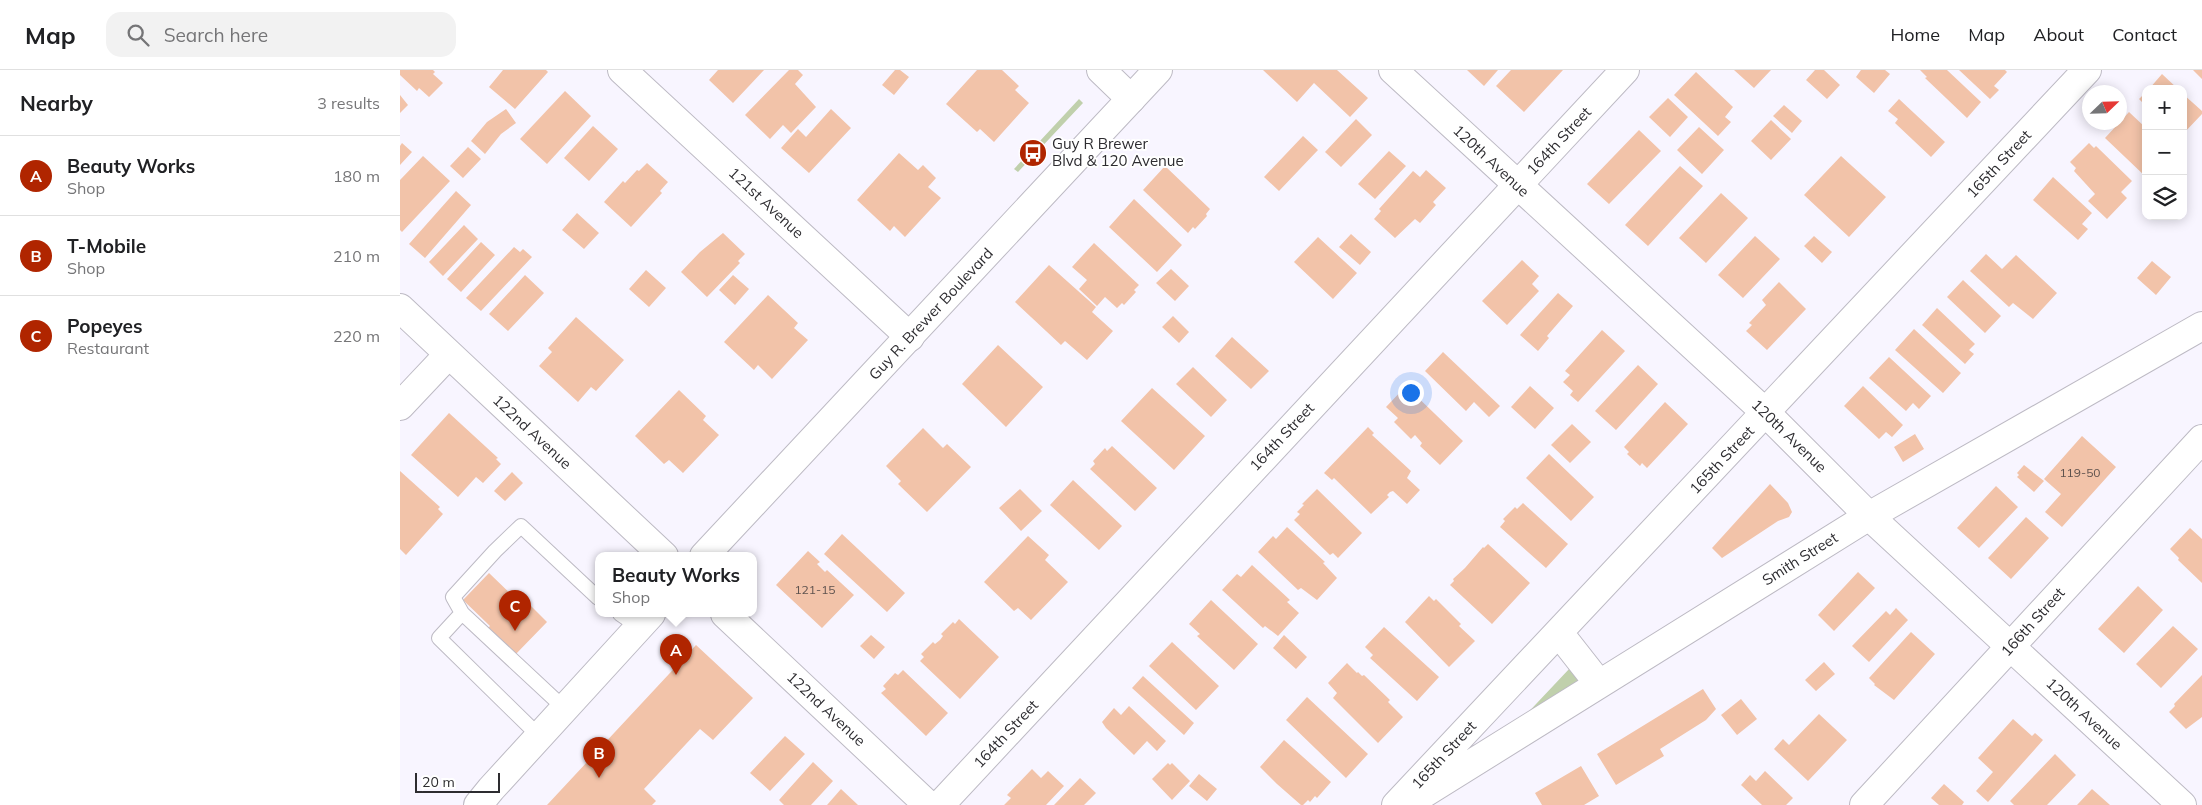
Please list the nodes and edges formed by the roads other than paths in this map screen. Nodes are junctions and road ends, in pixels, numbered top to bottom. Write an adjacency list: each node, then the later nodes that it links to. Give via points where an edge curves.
1 (622, 70): 11 (street, 121st Avenue)
2 (1101, 70): 7 (street)
3 (1158, 70): 7 (street, Guy R. Brewer Boulevard)
4 (1393, 70): 8 (street, 120th Avenue)
5 (1625, 70): 8 (street, 164th Street)
6 (2087, 70): 14 (street, 165th Street)
7 (1131, 99): 11 (street, Guy R. Brewer Boulevard)
8 (1517, 185): 14 (street, 120th Avenue); 30 (street, 164th Street)
9 (400, 308): 12 (street, 122nd Avenue)
10 (2202, 326): 16 (street, Smith Street)
11 (910, 337): 18 (street, Guy R. Brewer Boulevard)
12 (449, 354): 13 (street); 17 (street, 122nd Avenue)
13 (400, 406)
14 (1766, 413): 16 (street, 120th Avenue); 23 (street, 165th Street)
15 (2202, 439): 24 (street, 166th Street)
16 (1870, 516): 24 (street, 120th Avenue); 25 (street, Smith Street)
17 (660, 552)
18 (708, 552)
19 (595, 595): 20 (lane, via 521,526 454,597)
20 (462, 613): 26 (lane); 27 (lane, via 439,638)
21 (728, 617): 29 (street, 122nd Avenue)
22 (637, 618): 26 (street)
23 (1559, 633): 25 (street); 31 (street, 165th Street)
24 (2012, 646): 33 (street, 166th Street); 34 (street, 120th Avenue)
25 (1600, 684): 32 (street, Smith Street)
26 (564, 708): 27 (street)
27 (540, 736): 28 (street)
28 (478, 805)
29 (928, 805)
30 (940, 805)
31 (1396, 805)
32 (1406, 805)
33 (1864, 805)
34 (2182, 805)

